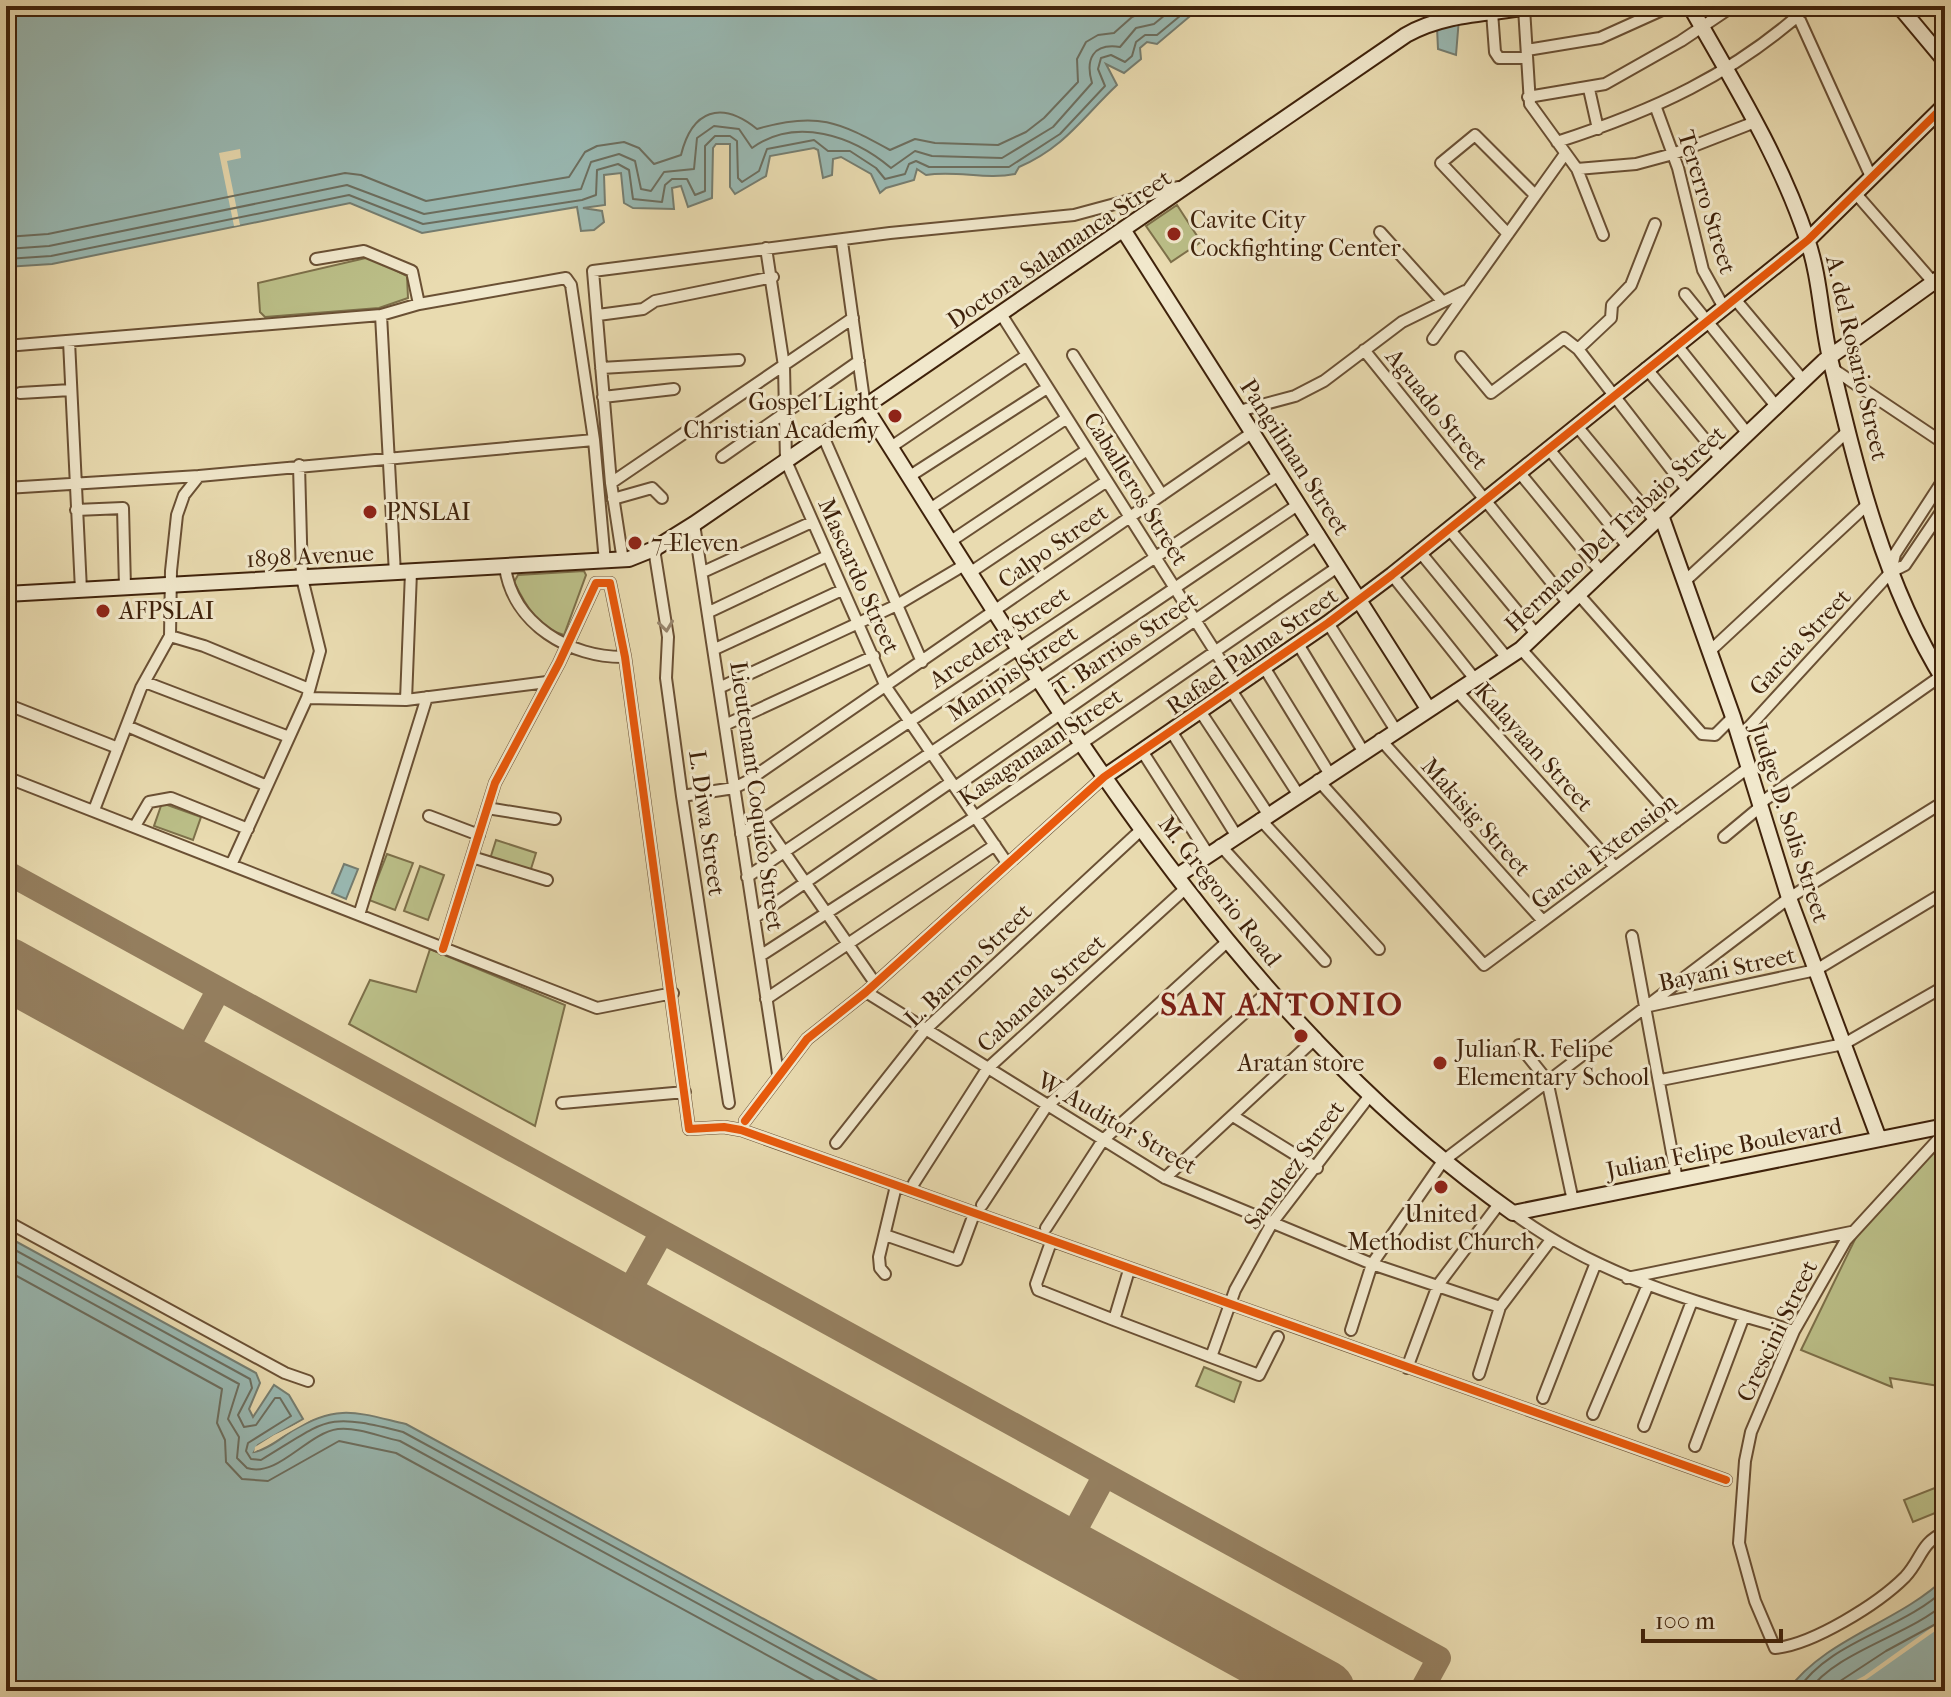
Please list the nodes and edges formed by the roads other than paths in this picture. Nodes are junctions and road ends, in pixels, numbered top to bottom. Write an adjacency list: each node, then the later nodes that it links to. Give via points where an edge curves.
1 (1671, 6): 10 (street, via 1600,38)
2 (1690, 6): 9 (street, A. del Rosario Street)
3 (1733, 6): 9 (street)
4 (1809, 6): 8 (street)
5 (1899, 6): 11 (street)
6 (1531, 7): 7 (street, Doctora Salamanca Street); 10 (street)
7 (1492, 12): 10 (street, via 1499,58); 24 (street, Doctora Salamanca Street, via 1468,14 1406,35)
8 (1798, 16): 12 (street); 23 (street)
9 (1702, 27): 12 (street, A. del Rosario Street); 13 (street)
10 (1527, 54): 14 (street)
11 (1945, 61)
12 (1727, 69): 16 (street); 17 (street, A. del Rosario Street)
13 (1589, 89): 14 (street); 18 (street)
14 (1528, 97): 19 (street)
15 (1945, 105): 23 (street, Rafael Palma Street)
16 (1656, 108): 18 (street); 21 (street, Tererro Street)
17 (1755, 122): 21 (street); 32 (street, A. del Rosario Street)
18 (1598, 129): 19 (street)
19 (1557, 142): 20 (street)
20 (1565, 154): 22 (street); 25 (street)
21 (1673, 154): 22 (street, via 1636,164); 41 (street, Tererro Street, via 1703,270)
22 (1577, 169): 31 (street)
23 (1872, 179): 26 (street, Rafael Palma Street)
24 (1196, 183): 28 (street, Doctora Salamanca Street); 33 (street, via 1074,215)
25 (1535, 195): 30 (street); 30 (street, via 1475,135 1441,163)
26 (1857, 195): 32 (street, Rafael Palma Street); 37 (street)
27 (1655, 224): 52 (street, via 1631,285 1612,305 1611,318)
28 (1124, 231): 43 (street, Doctora Salamanca Street); 73 (street, Pangilinan Street)
29 (1380, 232): 40 (street)
30 (1508, 234): 38 (street)
31 (1603, 235)
32 (1808, 240): 41 (street, Rafael Palma Street); 59 (street, A. del Rosario Street)
33 (842, 242): 34 (street); 46 (street)
34 (766, 248): 36 (street); 45 (street, via 595,269 591,274)
35 (316, 259): 42 (street, via 364,251 412,271)
36 (773, 277): 45 (street); 60 (street)
37 (1941, 281): 59 (street, Hermano Del Trabajo Street)
38 (1465, 291): 40 (street); 48 (street)
39 (1685, 294): 47 (street)
40 (1442, 301): 53 (street)
41 (1728, 302): 47 (street, Rafael Palma Street); 63 (street, Tererro Street)
42 (419, 304): 44 (street); 80 (street, via 566,278)
43 (1001, 314): 54 (street, Caballeros Street); 71 (street, Doctora Salamanca Street)
44 (381, 315): 49 (street); 85 (street)
45 (598, 315): 61 (street)
46 (853, 318): 58 (street); 60 (street)
47 (1705, 321): 50 (street, Rafael Palma Street); 70 (street)
48 (1433, 339)
49 (69, 341): 51 (street); 66 (street)
50 (1676, 344): 62 (street, Rafael Palma Street); 78 (street)
51 (6, 346)
52 (1578, 349): 56 (street, via 1564,338 1491,393); 68 (street)
53 (1364, 350): 73 (street, via 1295,396); 103 (street, Aguado Street)
54 (1027, 355): 64 (street, Caballeros Street); 82 (street)
55 (1073, 355): 100 (street)
56 (1461, 357)
57 (739, 360): 61 (street)
58 (859, 361): 71 (street); 72 (street)
59 (1832, 363): 63 (street, Hermano Del Trabajo Street); 76 (street, A. del Rosario Street); 81 (street)
60 (784, 366): 72 (street); 97 (street)
61 (601, 368): 69 (street)
62 (1646, 368): 68 (street, Rafael Palma Street); 87 (street)
63 (1803, 380): 70 (street, Hermano Del Trabajo Street)
64 (1047, 388): 74 (street, Caballeros Street); 93 (street)
65 (674, 389): 69 (street)
66 (71, 390): 67 (street); 96 (street)
67 (20, 393)
68 (1612, 396): 75 (street, Rafael Palma Street); 99 (street)
69 (603, 397): 97 (street)
70 (1776, 406): 78 (street, Hermano Del Trabajo Street)
71 (865, 407): 79 (street, Doctora Salamanca Street); 82 (street, M. Gregorio Road)
72 (786, 411): 86 (street); 88 (street)
73 (1239, 411): 77 (street, Pangilinan Street)
74 (1067, 418): 84 (street, Caballeros Street); 107 (street)
75 (1576, 425): 83 (street, Rafael Palma Street); 110 (street)
76 (1849, 430): 104 (street, A. del Rosario Street); 132 (street)
77 (1253, 432): 91 (street, Pangilinan Street); 100 (street, Calpo Street)
78 (1748, 434): 87 (street, Hermano Del Trabajo Street)
79 (823, 436): 88 (street, Doctora Salamanca Street); 141 (street)
80 (594, 440): 85 (street); 121 (street)
81 (1945, 444)
82 (891, 447): 93 (street, M. Gregorio Road)
83 (1548, 448): 90 (street, Rafael Palma Street); 116 (street)
84 (1087, 450): 95 (street, Caballeros Street); 115 (street)
85 (389, 457): 89 (street); 129 (street)
86 (722, 457)
87 (1721, 459): 99 (street, Hermano Del Trabajo Street)
88 (786, 461): 111 (street, Mascardo Street); 112 (street, Doctora Salamanca Street)
89 (299, 465): 92 (street); 131 (street)
90 (1519, 472): 103 (street, Rafael Palma Street); 128 (street)
91 (1280, 474): 105 (street, Pangilinan Street); 120 (street, Arcedera Street)
92 (199, 476): 96 (street); 133 (street, via 177,515)
93 (910, 476): 107 (street, M. Gregorio Road)
94 (1945, 477): 127 (street, Garcia Street, via 1895,554)
95 (1107, 481): 109 (street, Caballeros Street); 124 (street)
96 (74, 482): 98 (street); 108 (street)
97 (611, 483): 102 (street)
98 (6, 488)
99 (1688, 491): 110 (street, Hermano Del Trabajo Street)
100 (1162, 495): 109 (street, Calpo Street)
101 (662, 498): 102 (street, via 652,488)
102 (613, 499): 121 (street)
103 (1485, 500): 113 (street, Rafael Palma Street); 140 (street, Aguado Street)
104 (1869, 503): 127 (street, A. del Rosario Street); 155 (street)
105 (1299, 504): 114 (street, Pangilinan Street); 135 (street, Manipis Street)
106 (1945, 506): 127 (street, Garcia Street, via 1905,565)
107 (930, 509): 115 (street, M. Gregorio Road)
108 (76, 510): 134 (street, via 123,508); 136 (street)
109 (1130, 517): 120 (street, Caballeros Street); 142 (street, Calpo Street)
110 (1659, 521): 116 (street, Hermano Del Trabajo Street); 132 (street, Judge D. Solis Street)
111 (812, 522): 119 (street, Mascardo Street); 126 (street)
112 (694, 524): 117 (street, Doctora Salamanca Street); 126 (street, Lieutenant Coquico Street)
113 (1449, 529): 118 (street, Rafael Palma Street); 147 (street)
114 (1319, 534): 122 (street, Pangilinan Street); 144 (street, T. Barrios Street)
115 (951, 541): 124 (street, M. Gregorio Road)
116 (1629, 548): 128 (street, Hermano Del Trabajo Street)
117 (654, 549): 121 (street, Doctora Salamanca Street); 199 (street, L. Diwa Street, one-way to 199)
118 (1420, 552): 130 (street, Rafael Palma Street); 158 (street)
119 (827, 556): 137 (street, Mascardo Street); 143 (street)
120 (1155, 557): 135 (street, Caballeros Street); 151 (street, Arcedera Street)
121 (615, 562): 123 (street, 1898 Avenue)
122 (1339, 566): 139 (street, Pangilinan Street); 154 (street, Kasaganaan Street)
123 (505, 567): 125 (street, 1898 Avenue); 150 (street, via 517,604 530,620)
124 (968, 568): 141 (street); 142 (street, M. Gregorio Road)
125 (411, 572): 129 (street, 1898 Avenue); 172 (street)
126 (703, 572): 143 (street, Lieutenant Coquico Street)
127 (1891, 572): 163 (street, A. del Rosario Street); 184 (street, Garcia Street)
128 (1602, 573): 140 (street, Hermano Del Trabajo Street)
129 (395, 574): 131 (street, 1898 Avenue)
130 (1392, 575): 139 (street, Rafael Palma Street); 161 (street)
131 (302, 578): 133 (street, 1898 Avenue); 170 (street, via 320,651)
132 (1685, 581): 155 (street, Judge D. Solis Street)
133 (171, 585): 134 (street, 1898 Avenue); 148 (street)
134 (125, 587): 136 (street, 1898 Avenue)
135 (1175, 588): 144 (street, Caballeros Street); 162 (street, Manipis Street)
136 (81, 590): 138 (street, 1898 Avenue)
137 (842, 590): 146 (street, Mascardo Street); 152 (street)
138 (6, 594)
139 (1361, 600): 145 (street, Rafael Palma Street); 174 (street, Pangilinan Street)
140 (1574, 600): 147 (street, Hermano Del Trabajo Street); 177 (street, Aguado Street, via 1702,734 1715,735)
141 (897, 605): 146 (street); 159 (street)
142 (995, 611): 151 (street, M. Gregorio Road); 159 (street, Calpo Street)
143 (709, 612): 152 (street, Lieutenant Coquico Street)
144 (1196, 621): 154 (street, Caballeros Street); 175 (street, T. Barrios Street)
145 (1328, 623): 149 (street, Rafael Palma Street); 181 (street)
146 (858, 624): 156 (street, Mascardo Street); 166 (street)
147 (1537, 635): 153 (street, Hermano Del Trabajo Street)
148 (170, 636): 164 (street); 170 (street)
149 (1298, 644): 160 (street, Rafael Palma Street); 189 (street)
150 (567, 645): 157 (street, via 603,657); 157 (street, via 596,583 610,583); 165 (street)
151 (1019, 648): 162 (street, M. Gregorio Road); 178 (street, Arcedera Street)
152 (715, 649): 166 (street, Lieutenant Coquico Street)
153 (1521, 649): 158 (street, Hermano Del Trabajo Street); 209 (street)
154 (1215, 651): 168 (street, Caballeros Street); 186 (street, Kasaganaan Street)
155 (1710, 651): 177 (street, Judge D. Solis Street)
156 (874, 656): 167 (street, Mascardo Street); 179 (street)
157 (625, 657): 247 (street)
158 (1507, 658): 161 (street, Hermano Del Trabajo Street)
159 (922, 662): 167 (street, Calpo Street)
160 (1264, 667): 168 (street, Rafael Palma Street); 194 (street)
161 (1474, 678): 169 (street, Hermano Del Trabajo Street)
162 (1040, 679): 175 (street, M. Gregorio Road); 190 (street, Manipis Street)
163 (1943, 679): 201 (street)
164 (145, 682): 180 (street); 183 (street)
165 (547, 682): 171 (street); 202 (street)
166 (721, 687): 179 (street, Lieutenant Coquico Street)
167 (886, 687): 178 (street, Mascardo Street); 197 (street, Calpo Street)
168 (1234, 688): 176 (street, Rafael Palma Street); 198 (street, Caballeros Street)
169 (1456, 690): 174 (street, Hermano Del Trabajo Street); 223 (street, Kalayaan Street)
170 (308, 694): 172 (street); 183 (street)
171 (427, 697): 172 (street); 232 (street)
172 (406, 700)
173 (6, 704): 187 (street)
174 (1427, 707): 181 (street, Hermano Del Trabajo Street)
175 (1061, 711): 186 (street, M. Gregorio Road); 195 (street, T. Barrios Street)
176 (1200, 711): 182 (street, Rafael Palma Street); 205 (street)
177 (1733, 717): 184 (street, Judge D. Solis Street)
178 (909, 722): 190 (street, Mascardo Street); 208 (street, Arcedera Street)
179 (727, 724): 197 (street, Lieutenant Coquico Street)
180 (127, 726): 187 (street); 196 (street)
181 (1395, 729): 185 (street, Hermano Del Trabajo Street)
182 (1171, 731): 188 (street, Rafael Palma Street); 215 (street)
183 (289, 737): 196 (street)
184 (1739, 738): 191 (street, Judge D. Solis Street)
185 (1380, 739): 189 (street, Hermano Del Trabajo Street); 234 (street, Makisig Street)
186 (1082, 743): 193 (street, M. Gregorio Road); 206 (street, Kasaganaan Street)
187 (118, 748): 203 (street)
188 (1142, 751): 193 (street, Rafael Palma Street); 218 (street)
189 (1363, 751): 194 (street, Hermano Del Trabajo Street)
190 (931, 753): 195 (street, Mascardo Street); 219 (street, Manipis Street)
191 (1748, 768): 201 (street, Judge D. Solis Street); 209 (street, Garcia Extension)
192 (6, 777): 203 (street)
193 (1104, 777): 212 (street, M. Gregorio Road); 222 (street, Rafael Palma Street)
194 (1324, 777): 198 (street, Hermano Del Trabajo Street); 234 (street, Garcia Extension, via 1484,965)
195 (953, 785): 206 (street, Mascardo Street); 227 (street, T. Barrios Street)
196 (267, 786): 211 (street)
197 (734, 788): 199 (street); 213 (street, Lieutenant Coquico Street)
198 (1298, 794): 205 (street, Hermano Del Trabajo Street)
199 (682, 796): 261 (street, L. Diwa Street)
200 (1945, 801): 230 (street)
201 (1760, 805): 216 (street); 230 (street, Judge D. Solis Street)
202 (487, 808): 207 (street); 214 (street)
203 (94, 810): 210 (street)
204 (429, 816): 214 (street)
205 (1264, 816): 215 (street, Hermano Del Trabajo Street); 239 (street)
206 (975, 817): 217 (street, Mascardo Street); 231 (street, Kasaganaan Street)
207 (555, 819)
208 (762, 820): 213 (street, Arcedera Street); 219 (street)
209 (1676, 822): 223 (street, Garcia Extension)
210 (135, 826): 211 (street, via 149,802 171,798); 221 (street)
211 (248, 829): 221 (street)
212 (1142, 829): 224 (street, M. Gregorio Road); 250 (street, L. Barron Street)
213 (741, 834): 225 (street, Lieutenant Coquico Street)
214 (479, 835): 220 (street)
215 (1236, 835): 218 (street, Hermano Del Trabajo Street)
216 (1724, 837)
217 (995, 845): 222 (street, Mascardo Street); 237 (street)
218 (1214, 850): 224 (street, Hermano Del Trabajo Street); 241 (street)
219 (785, 853): 225 (street, Manipis Street); 227 (street)
220 (472, 857): 226 (street); 238 (street)
221 (232, 863): 232 (street)
222 (1007, 863): 243 (street, Rafael Palma Street)
223 (1615, 867): 234 (street, Garcia Extension)
224 (1177, 876): 228 (street, M. Gregorio Road)
225 (747, 877): 233 (street, Lieutenant Coquico Street)
226 (547, 880)
227 (806, 883): 231 (street); 233 (street, T. Barrios Street)
228 (1186, 888): 236 (street, M. Gregorio Road); 254 (street, Cabanela Street)
229 (1945, 892): 242 (street, Bayani Street)
230 (1789, 898): 242 (street, Judge D. Solis Street); 249 (street)
231 (827, 914): 237 (street); 240 (street, Kasaganaan Street)
232 (359, 915): 238 (street)
233 (754, 918): 240 (street, Lieutenant Coquico Street)
234 (1543, 921)
235 (1632, 936): 249 (street)
236 (1228, 941): 245 (street, M. Gregorio Road); 262 (street)
237 (849, 945): 243 (street); 248 (street)
238 (443, 949): 247 (street, via 597,1008)
239 (1379, 949)
240 (760, 956): 248 (street, Lieutenant Coquico Street)
241 (1325, 961)
242 (1816, 970): 249 (street, Bayani Street); 252 (street, Judge D. Solis Street)
243 (875, 983): 246 (street, Rafael Palma Street)
244 (1945, 986): 252 (street)
245 (1270, 990): 251 (street, M. Gregorio Road); 268 (street)
246 (866, 992): 250 (street, W. Auditor Street); 255 (street, Rafael Palma Street, via 807,1039)
247 (673, 993): 258 (street)
248 (766, 999): 255 (street, Lieutenant Coquico Street)
249 (1646, 1007): 256 (street); 257 (street)
250 (926, 1029): 254 (street, W. Auditor Street); 269 (street, L. Barron Street)
251 (1316, 1038): 259 (street, M. Gregorio Road); 263 (street)
252 (1844, 1044): 257 (street); 267 (street, Judge D. Solis Street)
253 (1519, 1045): 256 (street)
254 (987, 1069): 262 (street, W. Auditor Street); 274 (street, Cabanela Street)
255 (778, 1074): 264 (street, Rafael Palma Street)
256 (1547, 1080): 270 (street); 276 (street)
257 (1661, 1080): 273 (street)
258 (685, 1092): 260 (street); 275 (street, via 689,1129 741,1130)
259 (1371, 1094): 270 (street, M. Gregorio Road); 271 (street, Sanchez Street)
260 (562, 1103)
261 (729, 1103)
262 (1046, 1107): 268 (street, W. Auditor Street); 278 (street)
263 (1233, 1116): 271 (street); 272 (street)
264 (745, 1121)
265 (1945, 1126): 267 (street, Julian Felipe Boulevard)
266 (1945, 1132): 283 (street, Crescini Street)
267 (1879, 1139): 273 (street, Julian Felipe Boulevard)
268 (1103, 1140): 272 (street, W. Auditor Street); 282 (street)
269 (836, 1143)
270 (1443, 1161): 277 (street, M. Gregorio Road); 287 (street)
271 (1317, 1168): 281 (street, Sanchez Street)
272 (1165, 1178): 281 (street, W. Auditor Street)
273 (1677, 1180): 276 (street, Julian Felipe Boulevard)
274 (914, 1183)
275 (896, 1186): 278 (street); 284 (street)
276 (1573, 1201): 279 (street, Julian Felipe Boulevard)
277 (1499, 1204): 279 (street, M. Gregorio Road); 292 (street)
278 (978, 1209): 284 (street, via 957,1260); 286 (street)
279 (1513, 1213): 285 (street, M. Gregorio Road)
280 (6, 1221): 305 (street)
281 (1272, 1223): 287 (street, W. Auditor Street); 295 (street, Sanchez Street)
282 (1046, 1228)
283 (1851, 1232): 291 (street); 300 (street, Crescini Street)
284 (885, 1235): 290 (street, via 878,1262)
285 (1550, 1241): 288 (street, M. Gregorio Road); 296 (street)
286 (1051, 1242): 289 (street); 298 (street, via 1038,1290)
287 (1372, 1264): 292 (street, W. Auditor Street); 299 (street)
288 (1595, 1265): 291 (street, M. Gregorio Road); 306 (street)
289 (1129, 1270): 295 (street); 298 (street)
290 (885, 1274)
291 (1625, 1278): 293 (street, M. Gregorio Road)
292 (1438, 1285): 296 (street, W. Auditor Street); 303 (street)
293 (1647, 1287): 294 (street, M. Gregorio Road); 307 (street)
294 (1692, 1301): 297 (street, M. Gregorio Road); 308 (street)
295 (1231, 1305): 302 (street, Sanchez Street); 303 (street)
296 (1500, 1307): 304 (street)
297 (1744, 1316): 300 (street, M. Gregorio Road); 309 (street)
298 (1114, 1320): 302 (street)
299 (1351, 1330)
300 (1794, 1331): 311 (street, Crescini Street, via 1754,1424 1745,1461 1739,1543 1775,1648 1819,1635 1905,1577 1929,1539)
301 (1278, 1337): 302 (street, via 1259,1375)
302 (1211, 1357)
303 (1407, 1368): 310 (street)
304 (1479, 1374)
305 (308, 1381)
306 (1543, 1398)
307 (1593, 1414)
308 (1644, 1426)
309 (1695, 1446)
310 (1726, 1480)
311 (1945, 1532)

